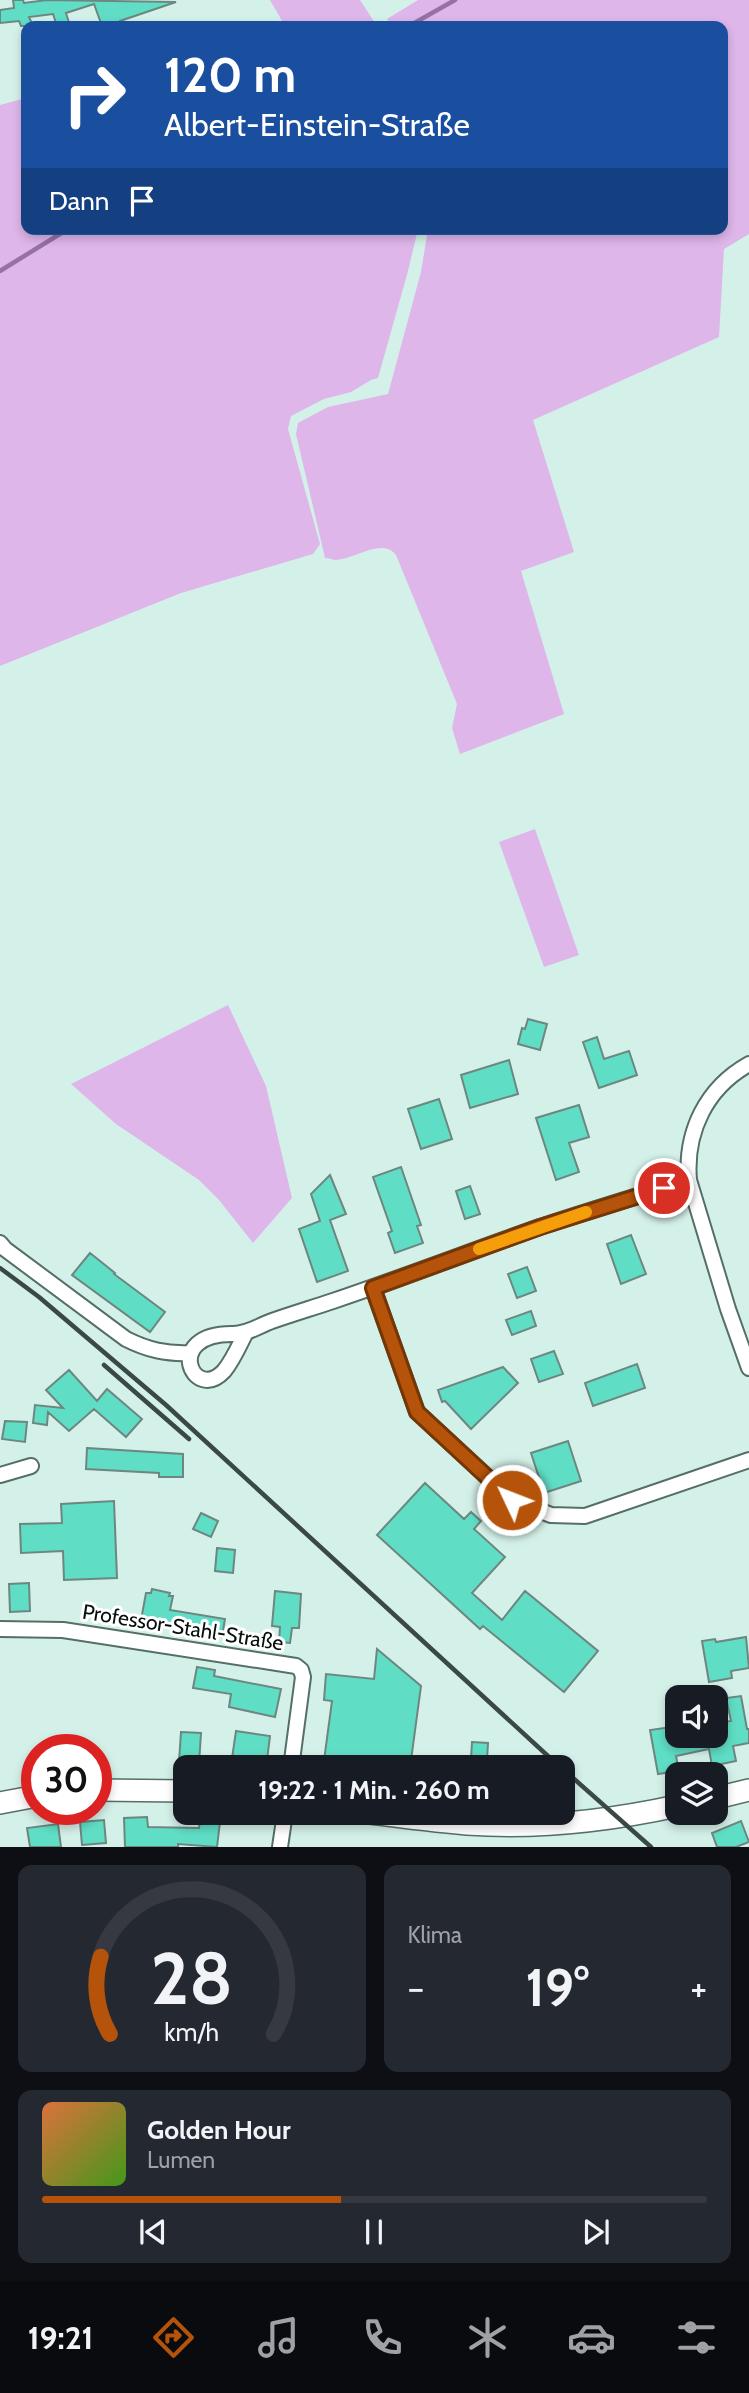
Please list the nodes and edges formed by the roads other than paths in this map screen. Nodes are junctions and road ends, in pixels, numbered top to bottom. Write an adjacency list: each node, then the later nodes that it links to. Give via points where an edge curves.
1 (749, 1065): 2 (street, via 721,1085 700,1113 687,1162)
2 (689, 1180): 4 (street, via 540,1227); 7 (street)
3 (0, 1243): 6 (street, via 126,1339 168,1354)
4 (373, 1288): 5 (street); 8 (street, via 417,1412 512,1500 551,1515 585,1516)
5 (245, 1334): 6 (street, via 200,1340); 6 (street, via 227,1367 213,1379 193,1373)
6 (190, 1353)
7 (749, 1368)
8 (749, 1460)
9 (31, 1466): 10 (street)
10 (0, 1475)
11 (0, 1629): 12 (street, Professor-Stahl-Straße, via 63,1630 296,1666 303,1676)
12 (293, 1755)
13 (112, 1790): 15 (main road)
14 (749, 1790): 16 (main road)
15 (173, 1791)
16 (728, 1795)
17 (21, 1799): 18 (main road)
18 (0, 1803)
19 (665, 1808): 20 (main road)
20 (575, 1823)
21 (283, 1825): 22 (street)
22 (280, 1847)

